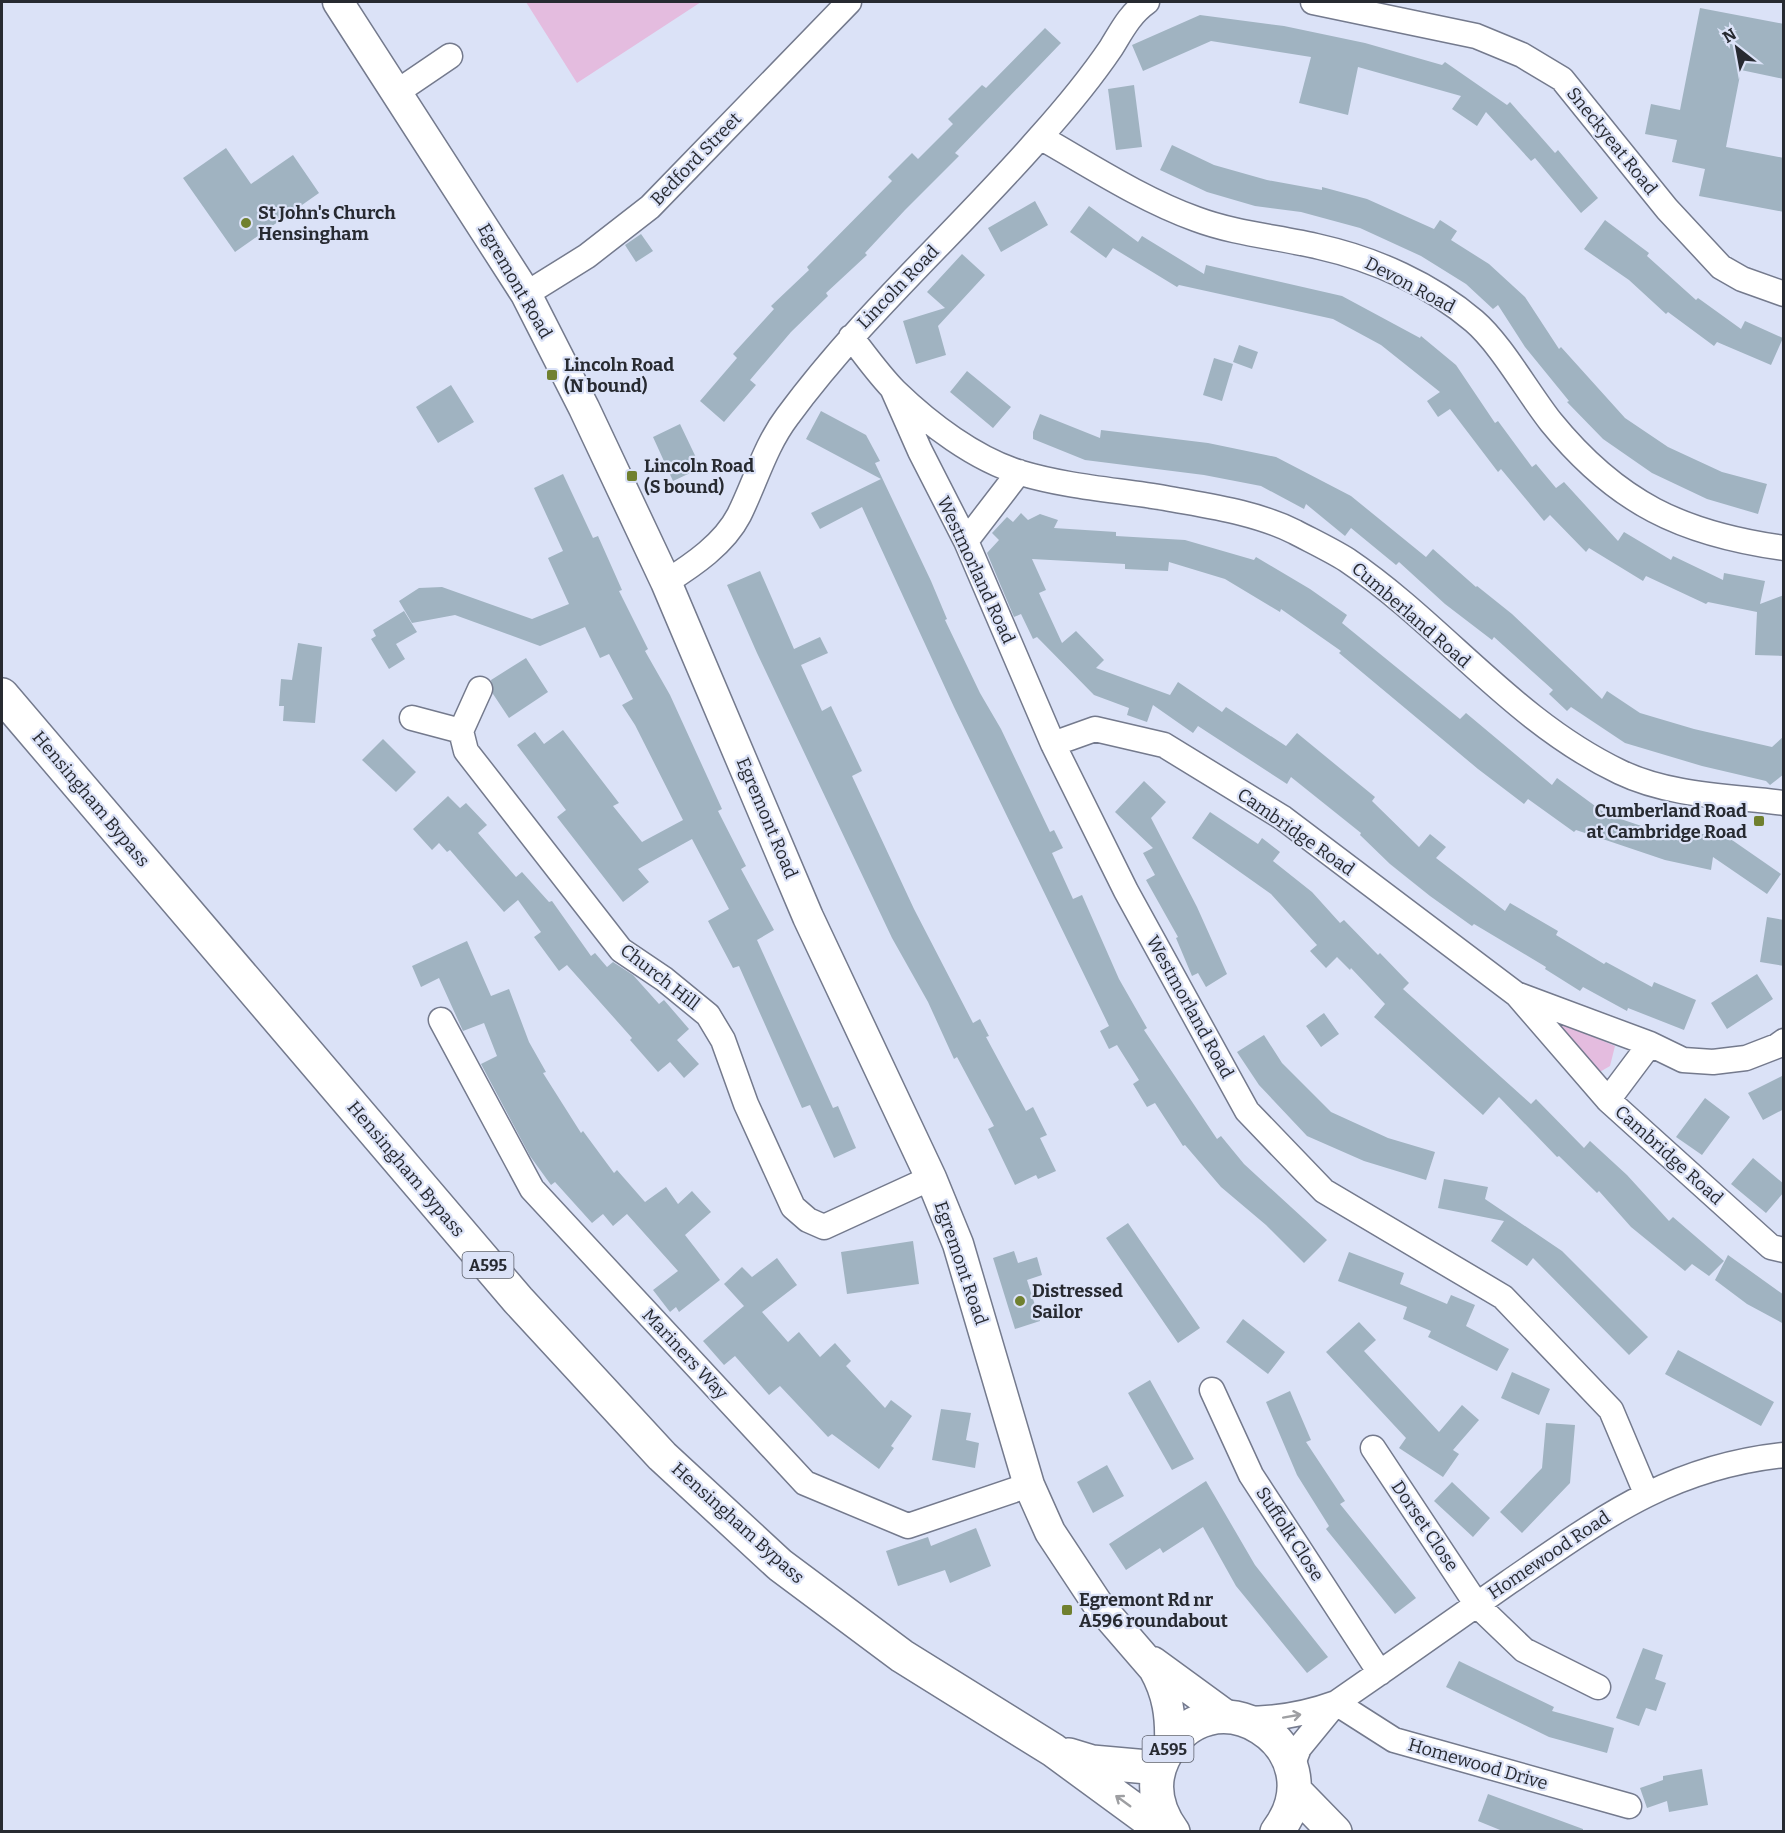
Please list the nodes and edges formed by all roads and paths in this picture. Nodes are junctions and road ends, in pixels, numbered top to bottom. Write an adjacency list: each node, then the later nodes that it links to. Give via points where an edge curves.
1 (338, 2): 6 (main road, Egremont Road)
2 (849, 2): 8 (street, Bedford Street, via 650,207 621,232)
3 (1147, 2): 7 (street, Lincoln Road, via 1124,25)
4 (1313, 2): 9 (street, Sneckyeat Road, via 1476,36 1522,55 1562,79 1667,209 1721,267)
5 (450, 56): 6 (street)
6 (397, 92): 8 (main road, Egremont Road)
7 (1040, 137): 10 (street, Lincoln Road); 14 (street, Devon Road, via 1147,198 1197,220 1355,256 1436,295 1476,322 1552,423 1626,495 1663,517 1703,531)
8 (526, 294): 15 (main road, Egremont Road)
9 (1784, 294)
10 (851, 337): 11 (street, Cumberland Road); 15 (street, Lincoln Road, via 784,420 738,517 691,567)
11 (893, 390): 12 (street, Cumberland Road, via 979,454); 13 (street, Westmorland Road)
12 (1019, 472): 13 (street); 21 (street, Cumberland Road, via 1066,484 1198,504 1291,530 1346,560 1539,722 1622,773 1671,789)
13 (966, 541): 20 (street, Westmorland Road)
14 (1784, 548)
15 (666, 582): 27 (main road, Egremont Road, via 808,917)
16 (480, 689): 19 (street)
17 (2, 694): 40 (highway, Hensingham Bypass / A595, via 518,1300 662,1456 780,1565 902,1656)
18 (412, 718): 19 (street)
19 (461, 731): 27 (street, Church Hill, via 466,751 621,950 708,1015 723,1040 746,1104 793,1207 824,1227)
20 (1053, 744): 22 (street, Cambridge Road, via 1095,729 1164,745 1283,818); 33 (street, Westmorland Road, via 1126,891 1247,1111 1324,1191 1503,1297 1611,1410)
21 (1784, 803)
22 (1516, 994): 25 (street, Cambridge Road); 26 (street, Cambridge Road)
23 (441, 1020): 32 (street, Mariners Way, via 532,1189 805,1483 908,1526)
24 (1784, 1041): 25 (street, Cambridge Road, via 1746,1058 1713,1062 1683,1060)
25 (1650, 1044): 26 (street)
26 (1608, 1100): 28 (street, Cambridge Road, via 1771,1246)
27 (931, 1178): 32 (main road, Egremont Road, via 958,1244)
28 (1784, 1250)
29 (1212, 1390): 36 (street, Suffolk Close, via 1251,1475)
30 (1373, 1448): 34 (street, Dorset Close)
31 (1784, 1455): 33 (street, Homewood Road, via 1713,1468)
32 (1029, 1485): 35 (main road, Egremont Road, via 1050,1532 1079,1579)
33 (1646, 1493): 34 (street, Homewood Road, via 1593,1524)
34 (1477, 1605): 36 (street, Homewood Road); 37 (street, Dorset Close, via 1524,1650)
35 (1143, 1655): 39 (main road); 41 (main road, via 1168,1700)
36 (1380, 1673): 38 (street, Homewood Road)
37 (1598, 1687)
38 (1336, 1703): 39 (street, one-way to 38, via 1274,1719); 42 (street, via 1299,1749); 43 (street, Homewood Drive, via 1394,1740)
39 (1236, 1718): 41 (highway, A595, via 1213,1718 1189,1727); 42 (highway, via 1257,1724 1274,1737 1286,1753)
40 (1053, 1750): 41 (highway, Hensingham Bypass / A595, via 1092,1762); 44 (highway, Hensingham Bypass / A595, one-way to 40, via 1154,1824)
41 (1164, 1756): 44 (highway, A595, via 1157,1795)
42 (1293, 1778): 45 (highway, via 1289,1813); 46 (highway)
43 (1629, 1806)
44 (1173, 1832)
45 (1277, 1832)
46 (1335, 1832)

